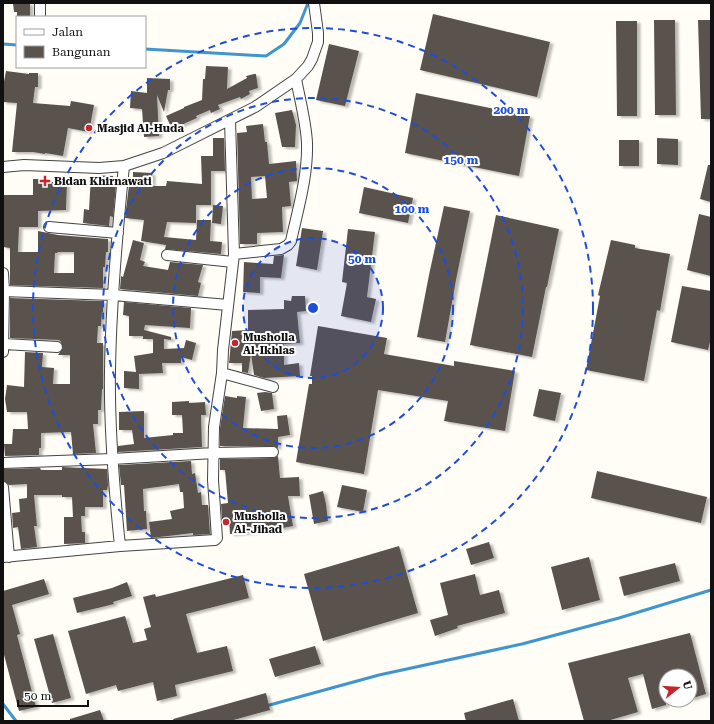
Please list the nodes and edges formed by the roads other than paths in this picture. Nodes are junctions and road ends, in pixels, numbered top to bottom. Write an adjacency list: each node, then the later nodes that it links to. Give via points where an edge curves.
1 (40, 3): 3 (street)
2 (314, 3): 4 (street, via 318,42 308,66)
3 (40, 16)
4 (296, 79): 5 (street, via 255,107); 11 (street, via 307,143 305,173 291,241 281,249)
5 (230, 120): 6 (street, via 163,153); 11 (street)
6 (124, 166): 7 (street); 9 (street)
7 (3, 167)
8 (49, 227): 9 (street)
9 (118, 233): 14 (street)
10 (167, 255): 11 (street)
11 (234, 258): 15 (street)
12 (3, 273): 13 (street)
13 (4, 291): 14 (street); 16 (street)
14 (113, 295): 15 (street); 23 (street, via 110,372)
15 (228, 305): 19 (street)
16 (4, 344): 17 (street); 18 (street)
17 (58, 347)
18 (3, 352)
19 (222, 372): 20 (street); 22 (street, via 214,427)
20 (273, 387)
21 (273, 452): 22 (street)
22 (214, 453): 23 (street); 26 (street, via 213,480 218,536 215,540)
23 (112, 459): 24 (street); 26 (street)
24 (3, 463)
25 (3, 487): 27 (street)
26 (120, 546): 27 (street)
27 (6, 557)

